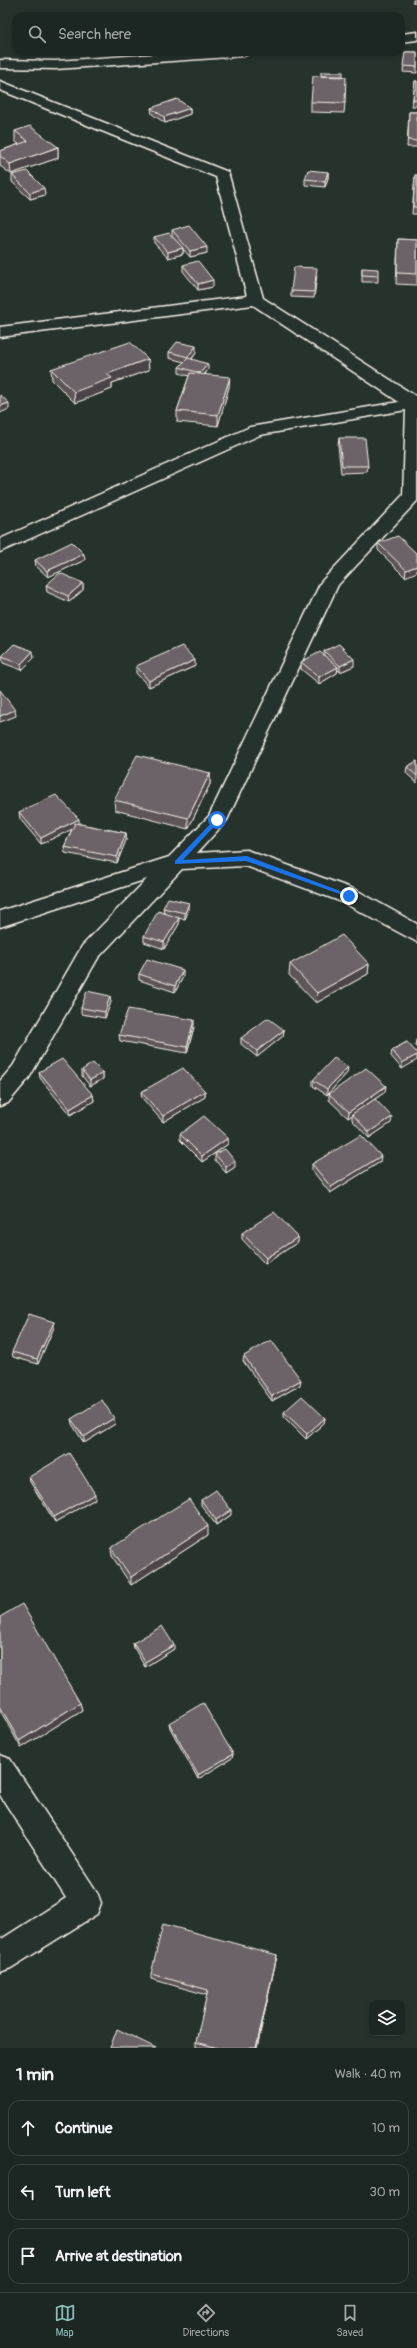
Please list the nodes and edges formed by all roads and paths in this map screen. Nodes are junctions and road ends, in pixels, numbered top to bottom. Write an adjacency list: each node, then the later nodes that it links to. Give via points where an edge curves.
1 (417, 36): 2 (street)
2 (405, 38)
3 (186, 56): 4 (street, via 56,65)
4 (0, 64)
5 (0, 85): 6 (street, via 223,175)
6 (256, 300): 7 (street); 8 (street)
7 (0, 332)
8 (416, 404): 9 (street, via 256,431); 10 (street, via 412,496 330,582 217,820)
9 (0, 546)
10 (177, 862): 11 (street); 12 (street, via 247,858 349,896); 13 (street, via 90,952 21,1072)
11 (0, 919)
12 (417, 934)
13 (0, 1096)
14 (0, 1769): 15 (street, via 86,1903)
15 (0, 1957)

